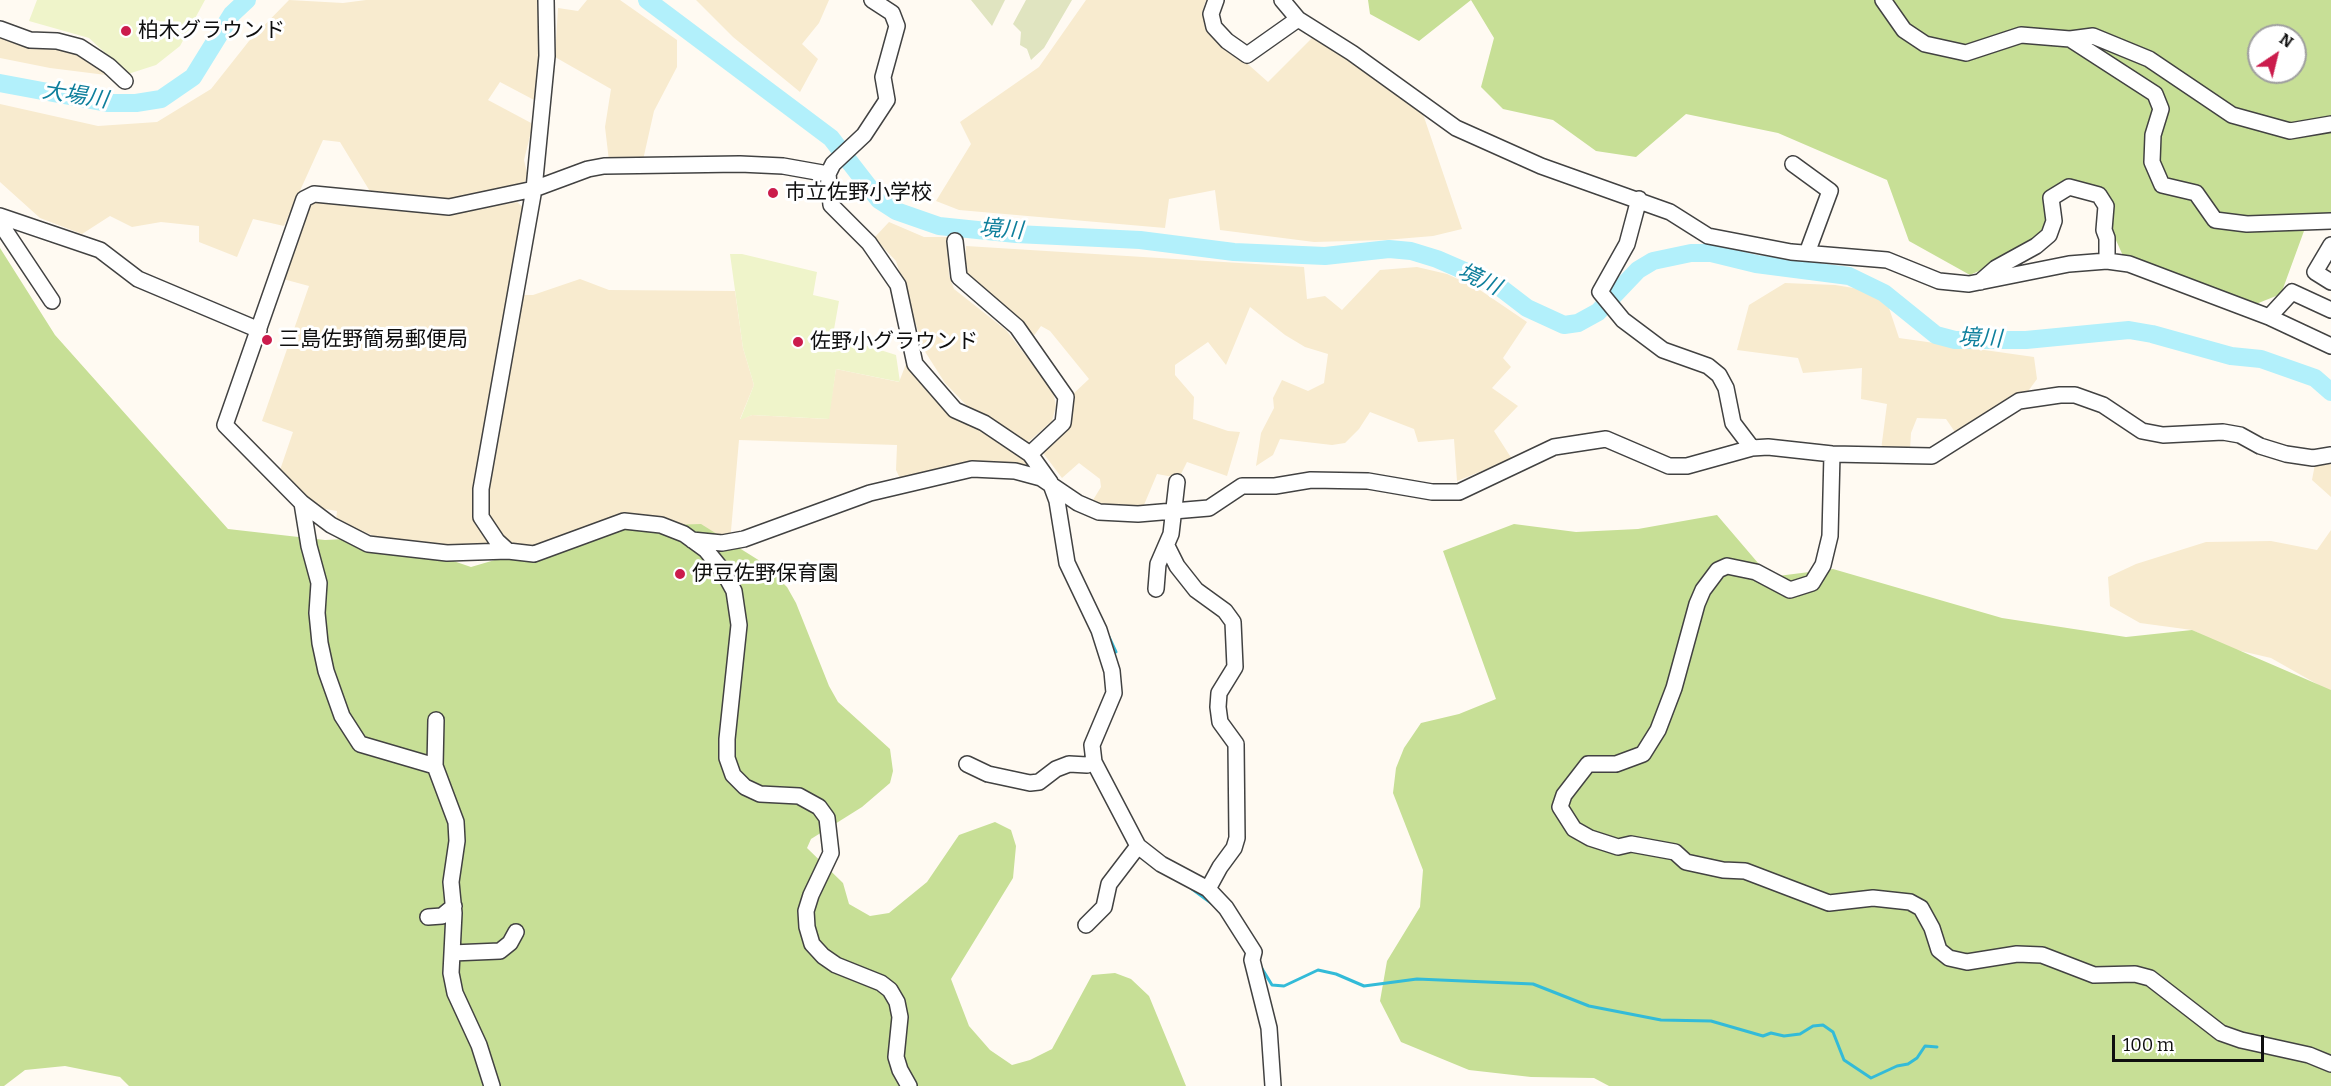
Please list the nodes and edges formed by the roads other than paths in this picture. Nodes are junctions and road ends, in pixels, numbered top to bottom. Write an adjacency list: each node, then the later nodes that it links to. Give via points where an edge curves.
1 (546, 0): 13 (street, via 547,56)
2 (872, 0): 12 (street, via 892,13 897,26 883,77 887,100)
3 (1216, 0): 6 (street, via 1211,14 1214,27 1246,55)
4 (1883, 0): 8 (street, via 1904,30 1925,44 1965,52 2021,35)
5 (1286, 1): 6 (street)
6 (1298, 19): 14 (street, via 1456,128 1541,166)
7 (0, 29): 9 (street, via 30,40 80,47)
8 (2070, 39): 10 (street, via 2093,36 2149,59 2232,115 2290,131); 15 (street, via 2155,94 2161,109 2153,135 2152,162 2162,185 2196,193 2215,220 2247,224)
9 (125, 81)
10 (2331, 124)
11 (1792, 164): 18 (street, via 1830,191)
12 (830, 169): 13 (street, via 740,164 604,166); 28 (street, via 831,205 869,243 898,285 915,364 955,410 984,423)
13 (534, 189): 25 (street, via 449,207 314,194 304,199); 37 (street, via 481,489 481,517 497,542)
14 (1639, 200): 18 (street, via 1670,212 1708,236); 27 (street, via 1627,244 1600,292 1623,320 1662,350 1708,366 1719,375 1726,388 1733,423)
15 (2331, 221)
16 (955, 241): 28 (street, via 959,276 1017,327 1066,398 1063,423)
17 (2331, 245): 21 (street, via 2315,272)
18 (1807, 253): 20 (street, via 1887,260 1939,281)
19 (2107, 261): 20 (street, via 2069,264); 20 (street, via 2106,206 2099,195 2069,187 2051,198 2054,221 2049,235); 24 (street, via 2148,270)
20 (1980, 282)
21 (2331, 282)
22 (52, 301): 25 (street, via 6,232 0,216 100,250 138,279)
23 (2331, 310): 24 (street, via 2292,292)
24 (2269, 317): 26 (street)
25 (259, 330): 33 (street, via 225,425)
26 (2331, 346)
27 (1752, 448): 29 (street); 34 (street, via 1687,466 1669,466 1606,439 1554,447 1459,492 1432,492 1368,481 1311,480 1242,486 1209,508)
28 (1029, 454): 31 (street)
29 (1832, 454): 30 (street, via 1932,456 2019,401 2075,395 2103,405 2142,431 2163,435 2223,432 2286,454 2313,458); 50 (street, via 1830,536 1823,565 1812,583 1790,590 1756,572 1726,566 1718,570 1697,604 1674,688 1658,730 1643,754 1616,764 1588,764 1564,795 1560,807 1574,830 1618,847 1631,844 1675,852 1686,862 1745,872 1829,903 1873,898 1910,902 1921,908 1939,950 1950,958 1967,962 2017,954 2042,955 2064,961 2079,972 2150,978 2220,1033)
30 (2331, 455)
31 (1050, 482): 34 (street, via 1078,503 1099,512 1138,514); 35 (street, via 1015,471 972,469 870,493 744,539 722,543); 40 (street, via 1058,501 1066,563 1099,630 1112,671 1114,693 1092,745)
32 (1177, 482): 34 (street)
33 (302, 502): 37 (street, via 331,525 368,544 447,553); 42 (street, via 319,583 320,643 342,716 360,744)
34 (1173, 510): 36 (street)
35 (692, 540): 37 (street, via 661,525 624,521 534,554); 52 (street, via 723,571 738,609 727,739 733,775 760,794 799,796 819,807 827,818 831,853 806,911 812,945 836,965 880,982 890,990 900,1017 896,1057)
36 (1167, 546): 38 (street, via 1158,564); 44 (street, via 1196,590 1225,611 1233,622 1235,667 1219,693 1218,707 1220,722 1236,744 1237,838)
37 (508, 551)
38 (1156, 589)
39 (436, 720): 42 (street)
40 (1091, 763): 41 (street, via 1069,764 1039,782 1030,783 988,774); 43 (street)
41 (967, 764)
42 (435, 766): 45 (street, via 456,822)
43 (1136, 849): 44 (street); 47 (street, via 1109,884 1104,907)
44 (1208, 889): 53 (street, via 1226,908 1253,956 1269,1028)
45 (454, 906): 46 (street, via 442,916); 49 (street)
46 (428, 918)
47 (1086, 925)
48 (516, 932): 49 (street, via 500,951)
49 (452, 952): 51 (street, via 455,993 479,1045)
50 (2331, 1064)
51 (492, 1086)
52 (909, 1086)
53 (1273, 1086)

